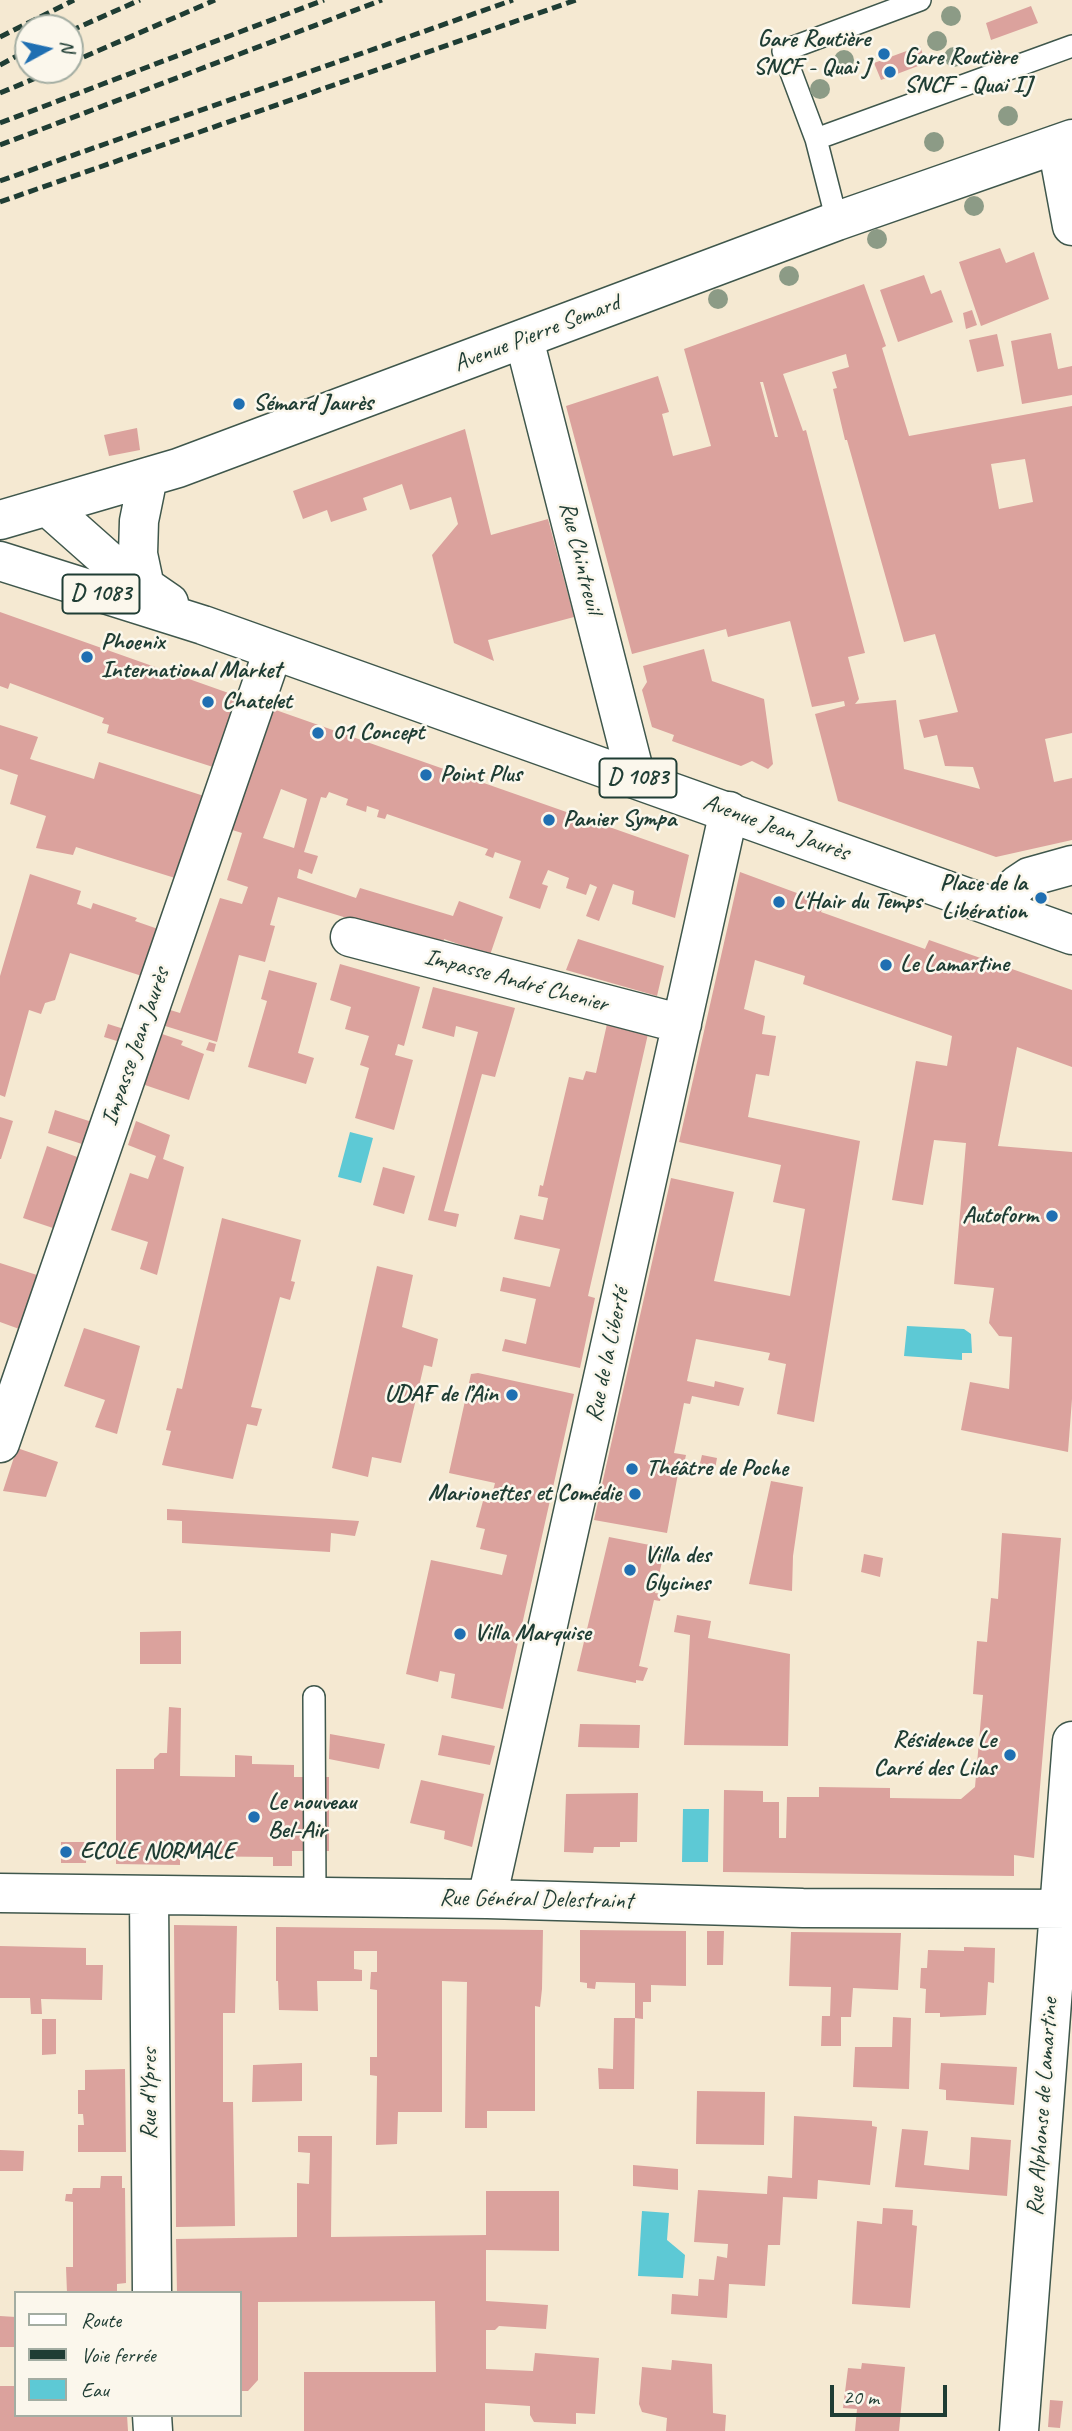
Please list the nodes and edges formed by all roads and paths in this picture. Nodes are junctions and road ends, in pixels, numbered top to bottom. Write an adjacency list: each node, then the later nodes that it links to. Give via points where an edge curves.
1 (920, 0): 3 (lane, via 783,51)
2 (1072, 46): 3 (lane)
3 (816, 139): 5 (lane)
4 (1064, 142): 5 (street, Avenue Pierre Semard); 6 (street)
5 (837, 221): 7 (street, Avenue Pierre Semard)
6 (1072, 226)
7 (524, 339): 8 (street, Avenue Pierre Semard); 15 (street, Rue Chintreuil)
8 (148, 477): 9 (street, Avenue Pierre Semard); 12 (street, D 1083, via 138,554)
9 (49, 508): 10 (street, Avenue Pierre Semard); 12 (street, Avenue Jean Jaurès / D 1083)
10 (0, 520)
11 (0, 561): 13 (street, Avenue Jean Jaurès / D 1083)
12 (145, 587): 13 (street, Avenue Jean Jaurès / D 1083)
13 (203, 625): 14 (street, Avenue Jean Jaurès / D 1083)
14 (273, 651): 15 (street, Avenue Jean Jaurès / D 1083); 22 (street, Impasse Jean Jaurès)
15 (636, 778): 16 (street, Avenue Jean Jaurès / D 1083)
16 (729, 811): 18 (street, Avenue Jean Jaurès / D 1083); 21 (street, Rue de la Liberté)
17 (1072, 865): 18 (street, via 1029,877 1017,885)
18 (1002, 910): 19 (street, Avenue Jean Jaurès / D 1083)
19 (1072, 935)
20 (350, 937): 21 (street, Impasse André Chenier)
21 (682, 1024): 28 (street, Rue de la Liberté)
22 (0, 1443)
23 (314, 1697): 27 (lane)
24 (1072, 1741): 29 (street, Rue Alphonse de Lamartine)
25 (0, 1893): 26 (street, Rue Général Delestraint)
26 (149, 1895): 27 (street, Rue Général Delestraint); 30 (street, Rue d'Ypres)
27 (315, 1896): 28 (street, Rue Général Delestraint)
28 (487, 1899): 29 (street, Rue Général Delestraint, via 803,1908)
29 (1065, 1909): 31 (street, Rue Alphonse de Lamartine)
30 (152, 2291)
31 (1019, 2431)

